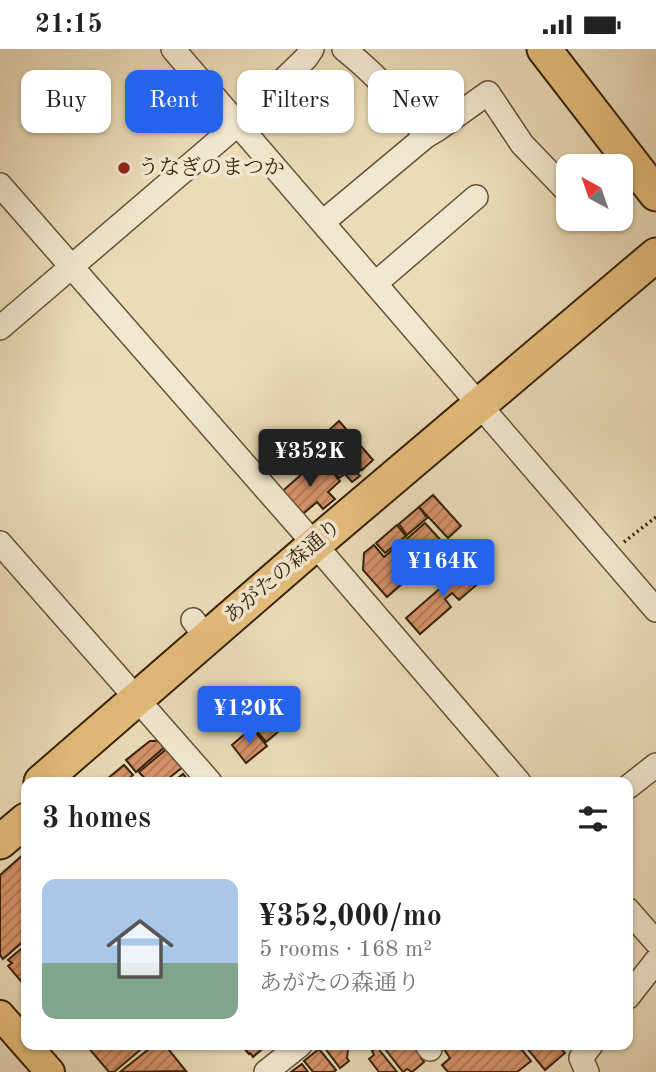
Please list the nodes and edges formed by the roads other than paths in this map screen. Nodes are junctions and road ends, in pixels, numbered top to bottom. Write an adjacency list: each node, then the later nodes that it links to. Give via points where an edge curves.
1 (173, 49): 6 (street)
2 (312, 49): 5 (street)
3 (344, 49): 9 (street, via 368,68)
4 (544, 49): 12 (highway)
5 (294, 70)
6 (237, 123)
7 (237, 125): 16 (street)
8 (246, 133): 14 (street)
9 (426, 136): 10 (street, via 488,93 522,143); 14 (street)
10 (556, 179)
11 (0, 185): 16 (street)
12 (656, 194)
13 (476, 197): 18 (street)
14 (323, 222): 18 (street)
15 (656, 255): 20 (highway, あがたの森通り)
16 (72, 267): 19 (street); 22 (street)
17 (656, 281): 20 (highway, あがたの森通り)
18 (376, 283): 20 (street)
19 (0, 328)
20 (485, 411): 22 (highway, あがたの森通り); 23 (street)
21 (0, 543): 24 (street)
22 (321, 553): 24 (highway, あがたの森通り); 24 (highway, あがたの森通り, via 200,629); 29 (street)
23 (656, 610)
24 (143, 705): 26 (highway, あがたの森通り); 27 (highway, あがたの森通り); 28 (street)
25 (656, 765): 30 (street)
26 (48, 777)
27 (74, 777)
28 (206, 777)
29 (515, 777)
30 (633, 783)
31 (21, 799): 32 (highway)
32 (0, 818)
33 (21, 824): 34 (highway)
34 (0, 842)
35 (633, 916): 36 (street)
36 (656, 943)
37 (656, 961): 38 (street)
38 (633, 991)
39 (0, 1015): 40 (main road)
40 (21, 1039)
41 (31, 1050): 43 (main road)
42 (294, 1050): 44 (street)
43 (50, 1072)
44 (266, 1072)

